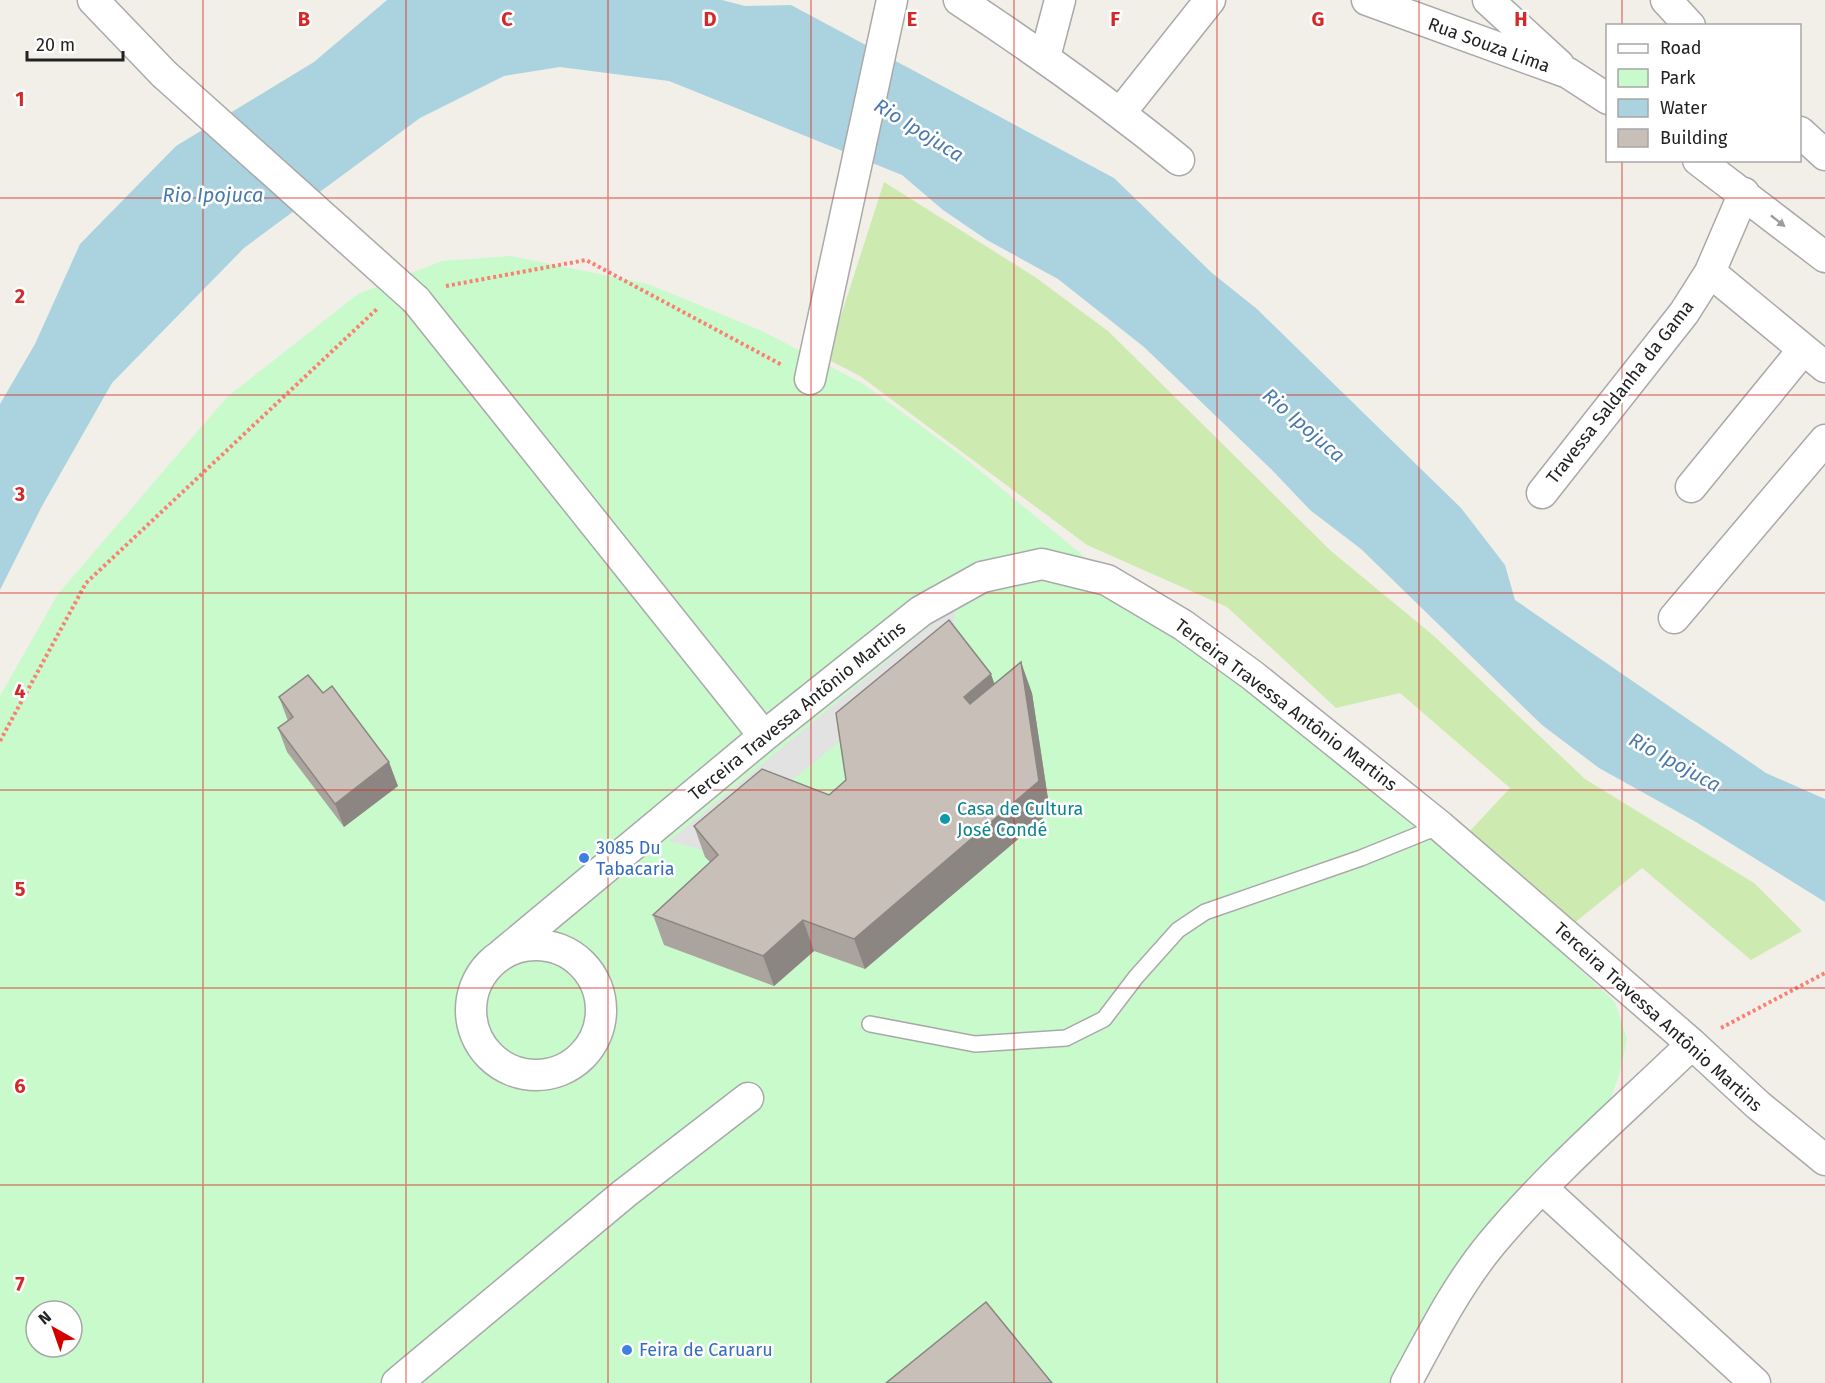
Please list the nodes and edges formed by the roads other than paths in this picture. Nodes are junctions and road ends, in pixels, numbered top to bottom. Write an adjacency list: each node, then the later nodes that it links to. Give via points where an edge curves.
1 (93, 0): 27 (street, bridge, via 164,74 416,300)
2 (892, 0): 22 (street)
3 (959, 0): 10 (street)
4 (1060, 0): 10 (street)
5 (1210, 0): 13 (street)
6 (1367, 0): 11 (street, Rua Souza Lima)
7 (1488, 0): 11 (street)
8 (1666, 0): 9 (street)
9 (1688, 24)
10 (1045, 57): 13 (street)
11 (1568, 73): 12 (street, Rua Souza Lima)
12 (1606, 98)
13 (1121, 112): 16 (street)
14 (1801, 133): 15 (street)
15 (1825, 155)
16 (1179, 160)
17 (1701, 162): 18 (street)
18 (1744, 194): 19 (street, one-way to 19); 20 (street, Travessa Saldanha da Gama)
19 (1825, 257)
20 (1710, 272): 21 (street); 25 (street, Travessa Saldanha da Gama, via 1664,341)
21 (1814, 359): 24 (street)
22 (810, 379)
23 (1825, 440): 26 (street)
24 (1691, 487)
25 (1542, 493)
26 (1674, 618)
27 (764, 736): 28 (street, Terceira Travessa Antônio Martins, via 921,611 982,577 1042,564 1107,580 1183,625 1333,737); 29 (street, Terceira Travessa Antônio Martins)
28 (1440, 826): 30 (lane, via 1205,912 1178,930 1104,1019 1066,1038 975,1044); 31 (street, Terceira Travessa Antônio Martins)
29 (502, 954): 29 (street, via 485,968 474,987 470,1009 478,1041 500,1066 520,1074 542,1076 564,1069 582,1057 594,1039 600,1020 600,999 594,979 581,963 563,951 543,945 522,946)
30 (870, 1024)
31 (1692, 1044): 33 (street, Terceira Travessa Antônio Martins); 34 (street)
32 (748, 1098): 35 (street, via 625,1193)
33 (1825, 1160)
34 (1542, 1188): 36 (street, via 1491,1244 1459,1289); 37 (street)
35 (397, 1383)
36 (1406, 1383)
37 (1755, 1383)

